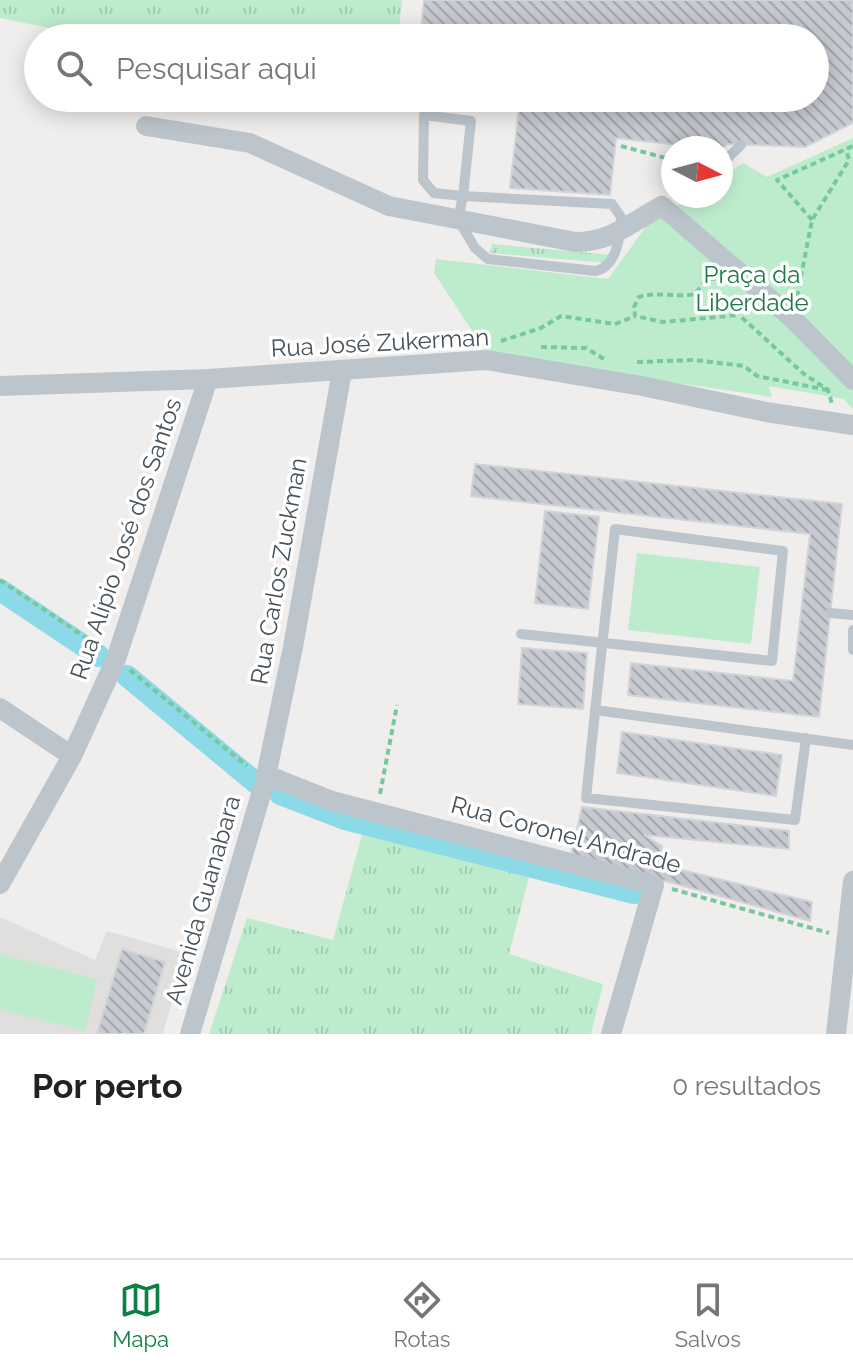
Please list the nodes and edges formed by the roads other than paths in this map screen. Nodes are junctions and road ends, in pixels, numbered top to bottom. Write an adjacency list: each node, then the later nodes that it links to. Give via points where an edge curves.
1 (146, 126): 7 (street, via 250,143 389,206)
2 (741, 145): 3 (lane)
3 (733, 153)
4 (463, 196): 4 (lane, via 471,121 424,115 423,180 434,193); 7 (lane); 8 (lane, via 612,204 621,217)
5 (661, 206): 8 (street)
6 (675, 208): 11 (street)
7 (458, 219): 8 (street, via 575,242); 8 (lane, via 488,259 587,270 610,265)
8 (619, 234)
9 (342, 371): 10 (street, Rua José Zukerman); 13 (street, Rua José Zukerman, via 486,360); 25 (street, Rua Carlos Zuckman)
10 (208, 379): 12 (street, Rua José Zukerman); 24 (street, Rua Alípio José dos Santos, via 116,659)
11 (853, 380)
12 (0, 386)
13 (846, 425)
14 (830, 613): 15 (lane)
15 (853, 615)
16 (853, 630): 19 (lane)
17 (521, 634): 18 (lane)
18 (602, 644): 18 (lane, via 772,661 783,551 615,529); 21 (lane)
19 (853, 650)
20 (0, 708): 24 (street)
21 (595, 710): 22 (lane); 22 (lane, via 586,798 795,820)
22 (806, 738): 23 (lane)
23 (853, 745)
24 (72, 756): 27 (street, Rua Alípio José dos Santos)
25 (270, 779): 29 (street, Avenida Guanabara); 30 (street, Rua Coronel Andrade, via 332,801 654,885)
26 (853, 881): 28 (street, via 846,937)
27 (0, 884)
28 (849, 968): 31 (street)
29 (190, 1034)
30 (611, 1034)
31 (836, 1034)

